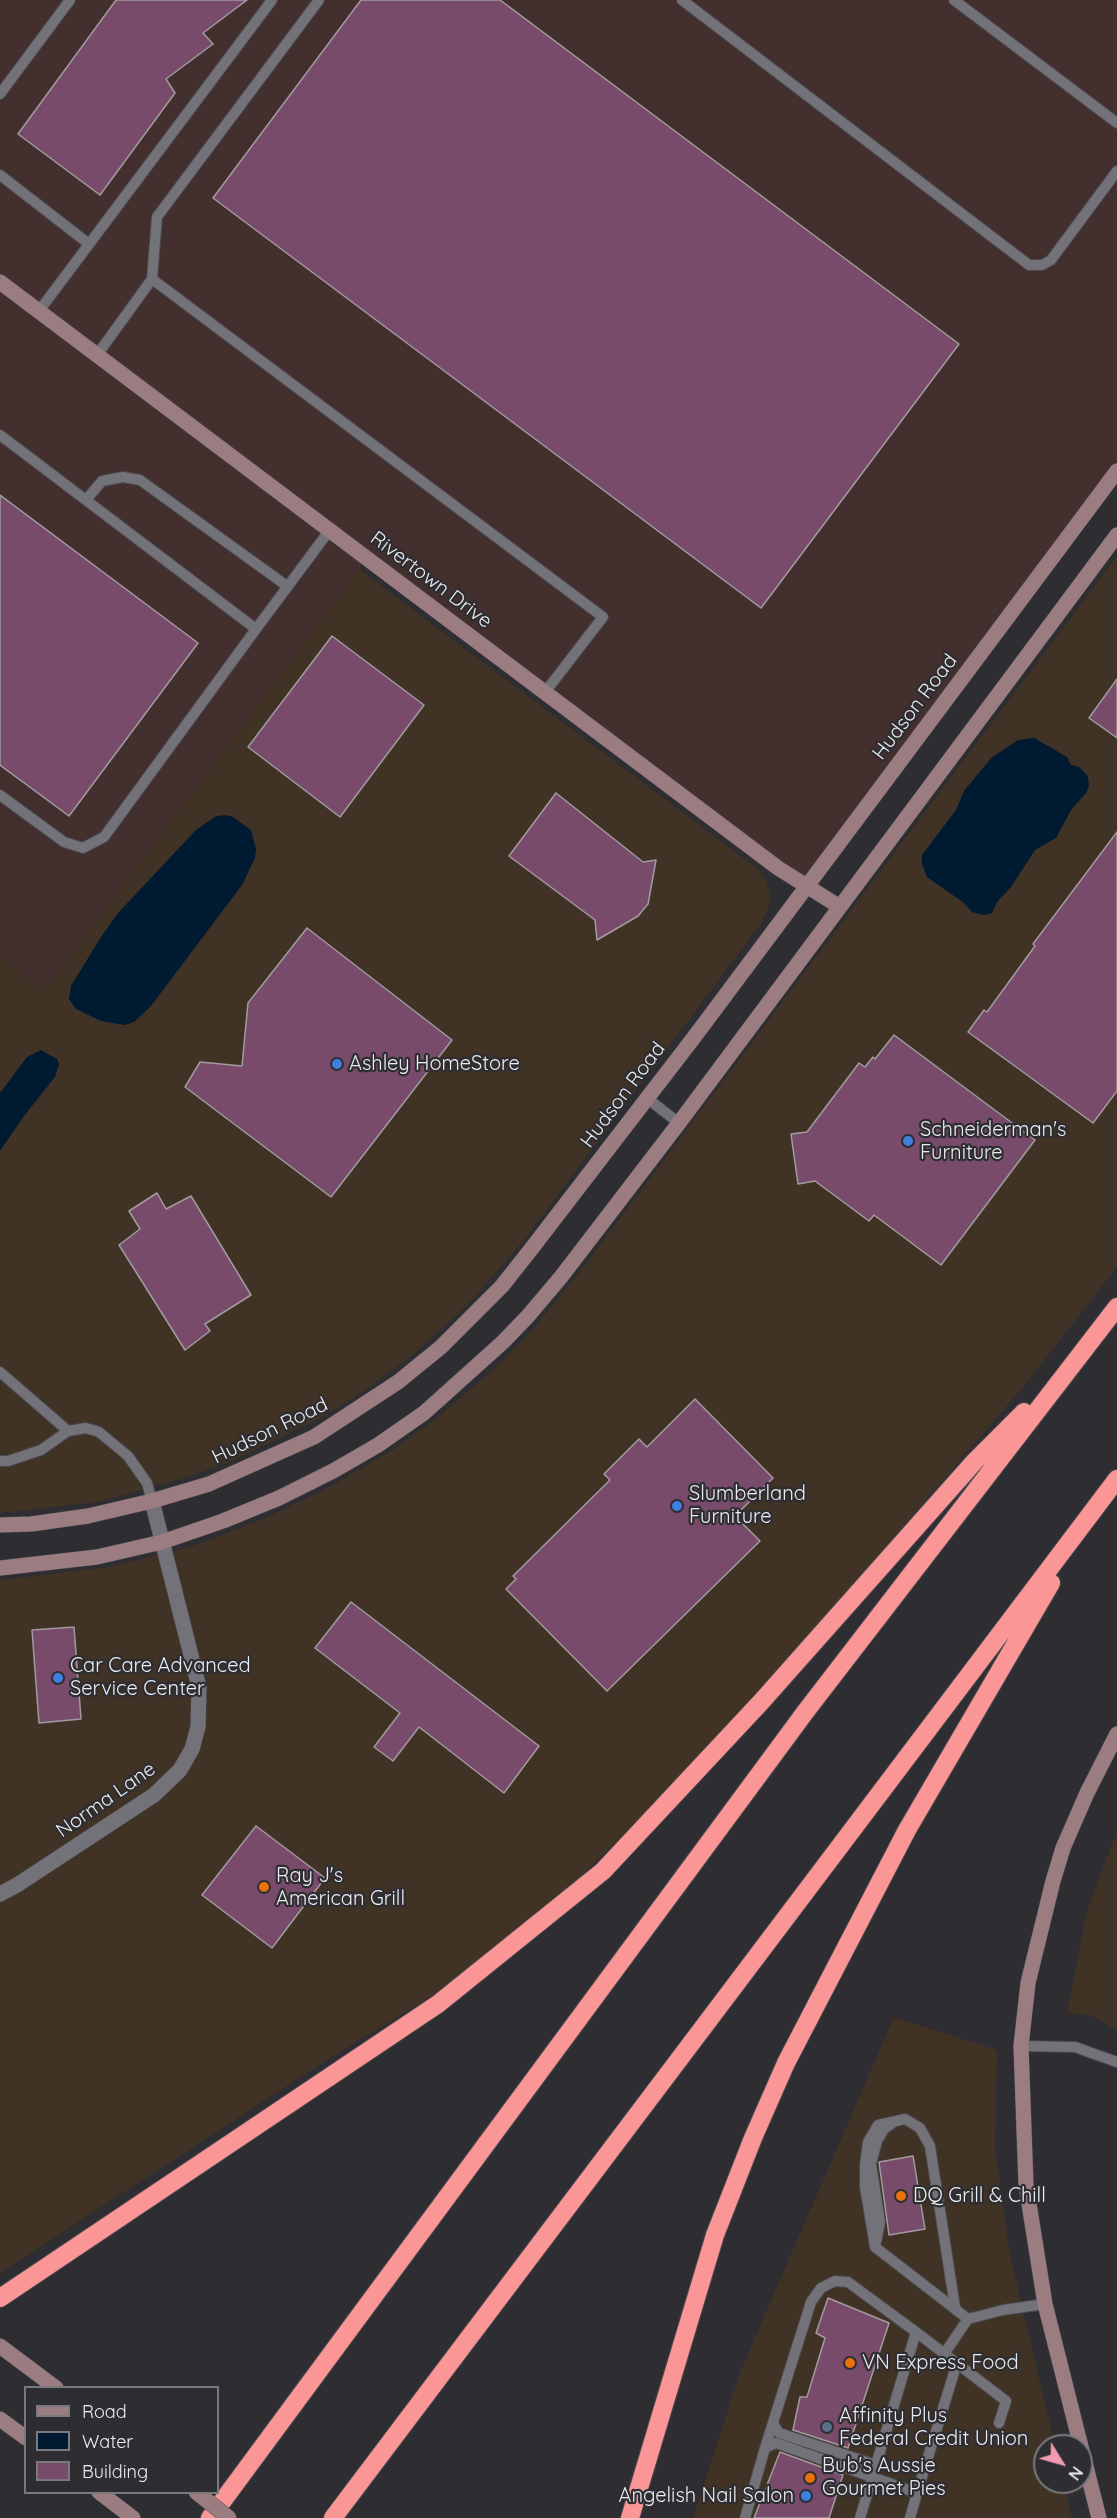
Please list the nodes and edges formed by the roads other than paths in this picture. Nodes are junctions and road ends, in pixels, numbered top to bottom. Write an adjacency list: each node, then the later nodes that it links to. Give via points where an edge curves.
1 (70, 0): 6 (lane)
2 (272, 0): 10 (lane)
3 (319, 0): 11 (lane, via 157,217)
4 (682, 0): 8 (lane, via 1029,265 1042,266 1051,260)
5 (954, 0): 7 (lane)
6 (0, 94)
7 (1117, 123)
8 (1117, 171)
9 (0, 176): 10 (lane)
10 (89, 244): 13 (lane)
11 (152, 279): 14 (lane); 22 (lane, via 603,617)
12 (0, 282): 13 (street, Rivertown Drive)
13 (39, 311): 14 (street, Rivertown Drive)
14 (97, 355): 18 (street, Rivertown Drive)
15 (0, 435): 17 (lane)
16 (1117, 471): 24 (street, Hudson Road)
17 (86, 500): 20 (lane, via 102,481 123,477 140,480); 21 (lane)
18 (329, 531): 20 (lane); 22 (street, Rivertown Drive)
19 (1117, 536): 25 (street)
20 (287, 586): 21 (lane)
21 (256, 629): 23 (lane, via 104,837 83,848 64,842)
22 (546, 691): 24 (street, Rivertown Drive)
23 (0, 795)
24 (807, 886): 25 (street, Rivertown Drive); 26 (street, Hudson Road)
25 (840, 907): 27 (street)
26 (648, 1099): 27 (lane); 34 (street, Hudson Road, via 502,1286 441,1347 380,1394 314,1437 209,1484)
27 (679, 1123): 37 (street, via 528,1316 424,1413 333,1471 269,1502)
28 (1117, 1306): 29 (highway)
29 (1076, 1360): 43 (highway, via 975,1461 761,1702 603,1871 438,2004); 63 (highway, via 806,1711)
30 (0, 1372): 31 (lane)
31 (68, 1431): 32 (lane, via 41,1450); 34 (lane, via 86,1428 99,1432 128,1456 147,1483)
32 (0, 1461)
33 (1117, 1479): 35 (highway)
34 (152, 1501): 36 (street, Hudson Road, via 88,1516); 37 (street, Norma Lane)
35 (1093, 1511): 65 (highway); 66 (highway, via 907,1830 786,2063 715,2235)
36 (0, 1525)
37 (162, 1542): 38 (street, via 97,1557); 40 (street, Norma Lane, via 199,1687 198,1727 192,1749 180,1770 154,1795)
38 (0, 1568)
39 (1117, 1734): 41 (street, via 1087,1792 1053,1881 1028,1983)
40 (0, 1894)
41 (1021, 2046): 42 (lane, via 1076,2047); 44 (street, via 1026,2185)
42 (1117, 2062)
43 (0, 2298)
44 (1045, 2304): 46 (lane); 70 (street)
45 (955, 2307): 45 (lane, via 930,2146 920,2128 905,2120 878,2125 868,2142 865,2187 874,2247); 46 (lane)
46 (968, 2319): 49 (lane)
47 (916, 2332): 49 (lane); 53 (lane, via 848,2282 835,2281 821,2288 811,2302); 57 (lane)
48 (0, 2346): 51 (street)
49 (944, 2354): 50 (lane)
50 (957, 2363): 54 (lane, via 1006,2401); 59 (lane)
51 (53, 2386)
52 (0, 2418): 55 (street)
53 (773, 2423): 56 (lane); 57 (lane, via 779,2433)
54 (999, 2423)
55 (24, 2436)
56 (765, 2448): 58 (lane, via 776,2443); 67 (lane)
57 (876, 2465): 58 (lane)
58 (872, 2478): 59 (lane); 68 (lane)
59 (917, 2493): 69 (lane)
60 (100, 2494): 62 (street)
61 (197, 2494): 64 (street, bridge)
62 (130, 2516)
63 (210, 2518)
64 (229, 2518)
65 (333, 2518)
66 (630, 2518)
67 (745, 2518)
68 (860, 2518)
69 (910, 2518)
70 (1099, 2518)

